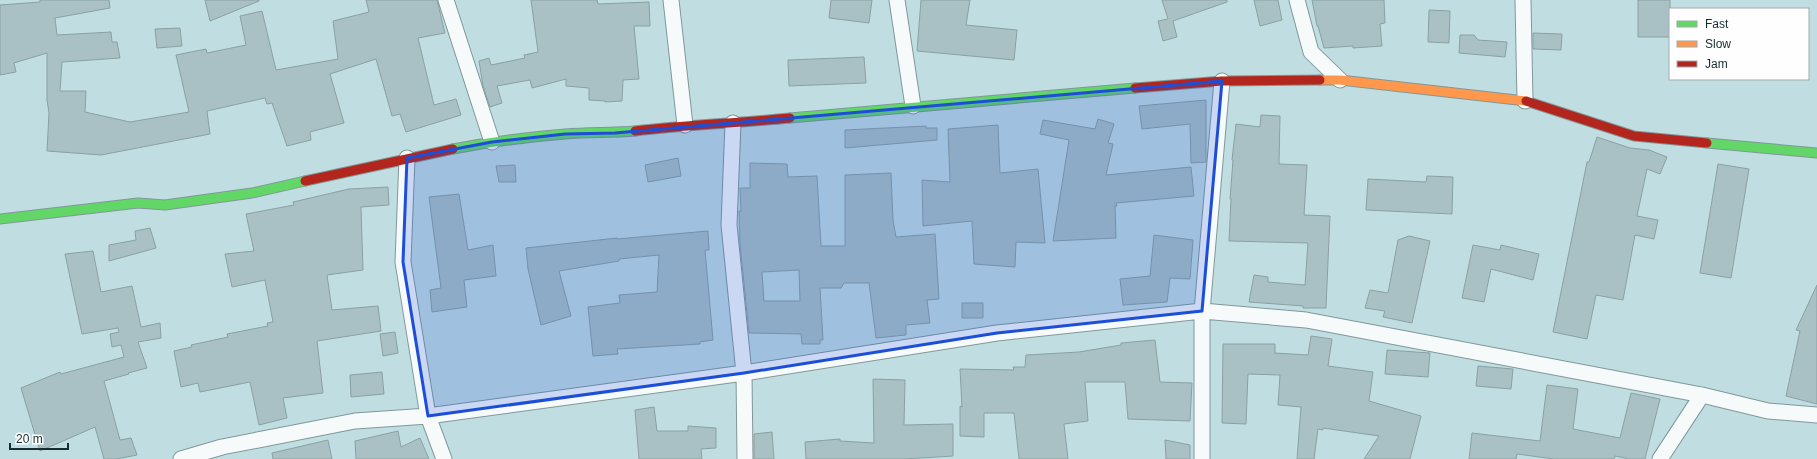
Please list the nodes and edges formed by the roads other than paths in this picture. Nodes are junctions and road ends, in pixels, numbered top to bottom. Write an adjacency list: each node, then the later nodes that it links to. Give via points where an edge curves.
1 (446, 0): 12 (street)
2 (671, 0): 11 (street)
3 (897, 0): 9 (street)
4 (1297, 0): 6 (street, via 1311,52)
5 (1523, 0): 8 (street)
6 (1340, 80): 7 (street); 8 (street)
7 (1222, 81): 9 (street); 16 (street)
8 (1525, 101): 13 (street, via 1634,136)
9 (913, 106): 10 (street)
10 (733, 123): 11 (street); 17 (street, via 729,225)
11 (685, 125): 12 (street)
12 (492, 142): 14 (street)
13 (1817, 153)
14 (407, 158): 15 (street, via 252,193 165,205 138,203); 20 (street, via 403,262)
15 (0, 219)
16 (1202, 311): 17 (street, via 997,333); 18 (street, via 1306,320); 25 (street)
17 (744, 373): 20 (street); 24 (street)
18 (1702, 395): 19 (street, via 1768,411); 26 (street)
19 (1817, 415)
20 (428, 416): 21 (street, via 355,421); 23 (street)
21 (223, 453): 22 (street)
22 (181, 459)
23 (444, 459)
24 (745, 459)
25 (1202, 459)
26 (1660, 459)

